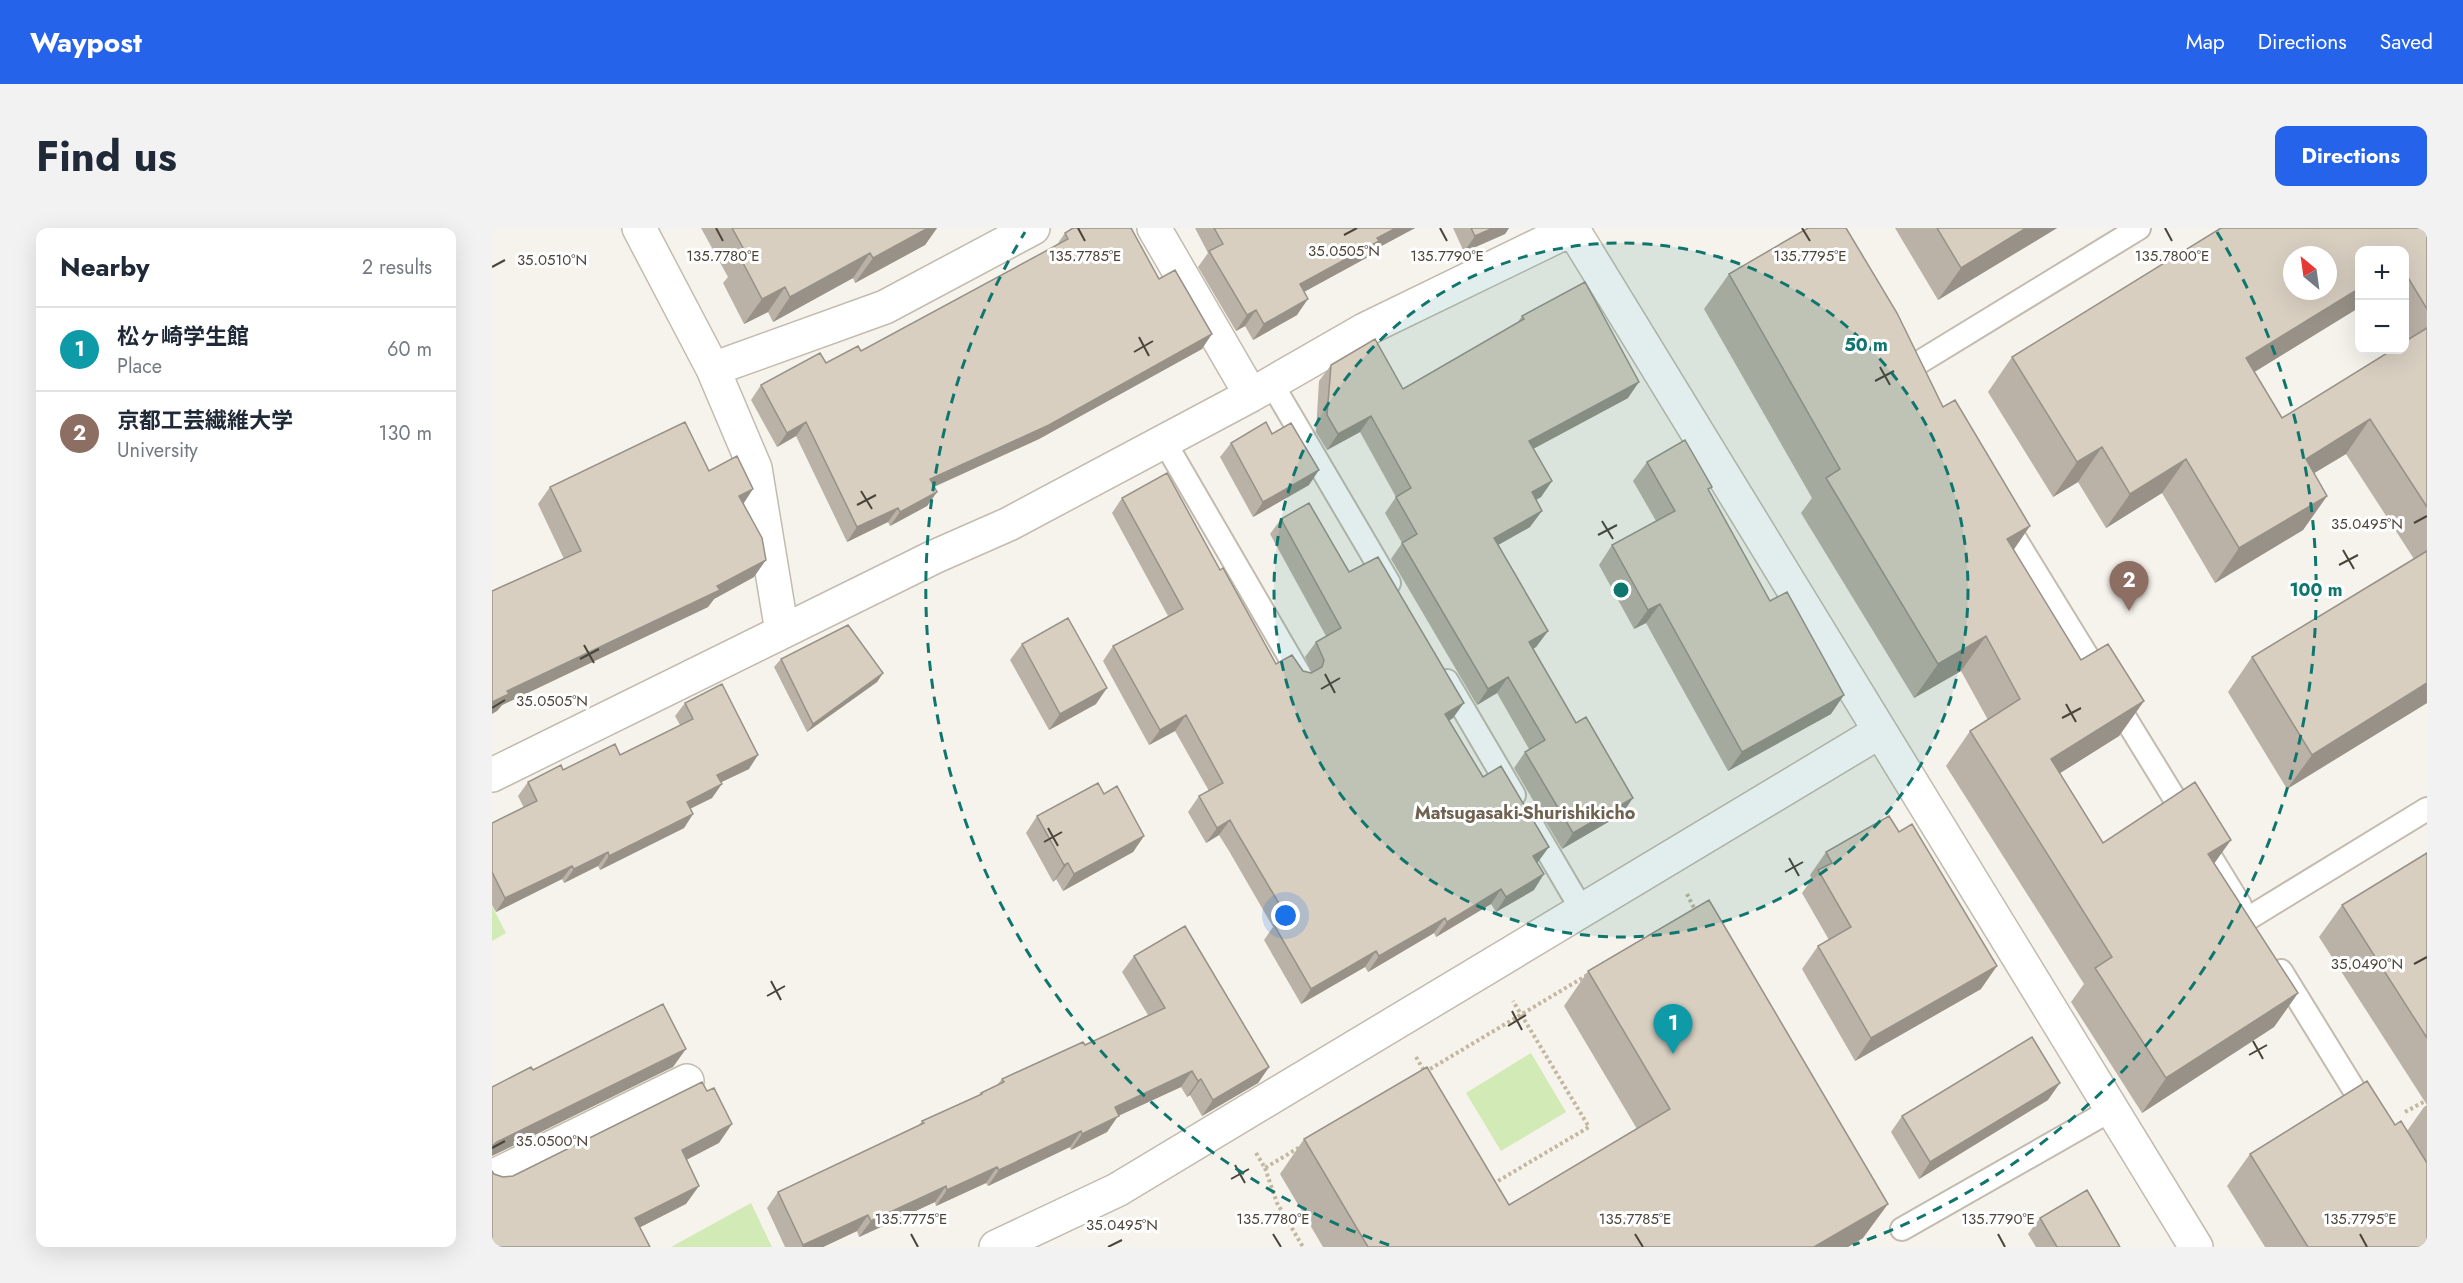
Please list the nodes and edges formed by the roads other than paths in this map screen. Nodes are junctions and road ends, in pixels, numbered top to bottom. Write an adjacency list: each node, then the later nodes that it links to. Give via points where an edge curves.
1 (639, 228): 8 (street)
2 (1033, 228): 8 (street, via 885,307)
3 (1154, 228): 10 (street)
4 (1572, 228): 10 (street, via 1364,330); 17 (street)
5 (2139, 228): 7 (lane)
6 (1897, 348): 7 (lane)
7 (1910, 368): 9 (lane)
8 (713, 369): 14 (street, via 755,468)
9 (1922, 388)
10 (1262, 389): 11 (street); 13 (lane)
11 (1164, 441): 14 (street, via 1009,524); 16 (lane)
12 (1991, 500): 21 (lane)
13 (1400, 600)
14 (783, 632): 18 (street)
15 (1436, 662): 20 (lane)
16 (1300, 675)
17 (1879, 732): 20 (street); 23 (street)
18 (492, 775)
19 (2427, 809): 21 (lane)
20 (1582, 910): 27 (street, via 1117,1190)
21 (2249, 918): 24 (lane)
22 (687, 1081): 25 (street)
23 (2111, 1110): 26 (lane); 28 (street)
24 (2378, 1128)
25 (492, 1177)
26 (1902, 1229)
27 (996, 1247)
28 (2196, 1247)

